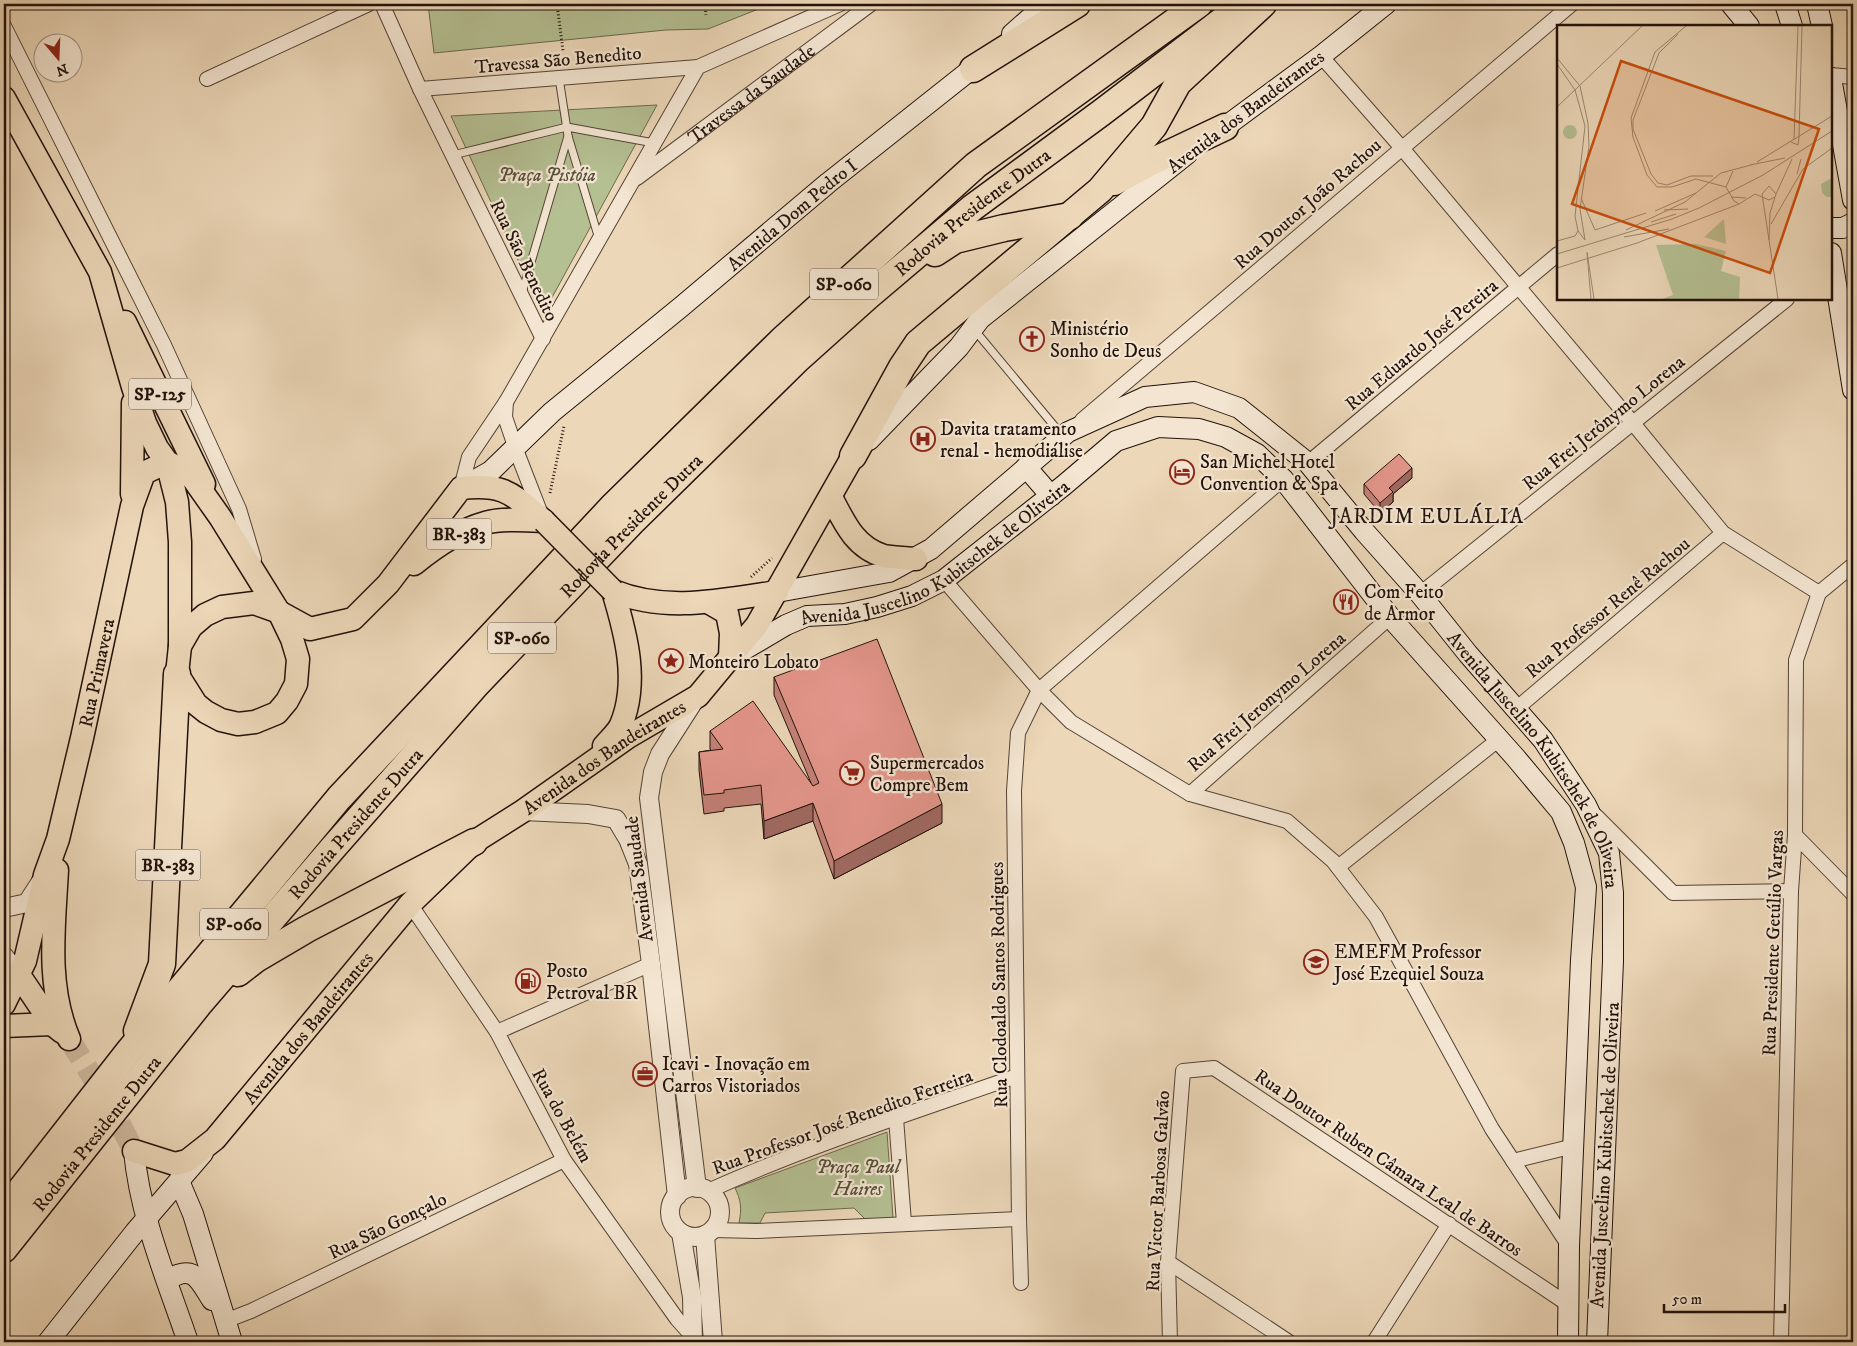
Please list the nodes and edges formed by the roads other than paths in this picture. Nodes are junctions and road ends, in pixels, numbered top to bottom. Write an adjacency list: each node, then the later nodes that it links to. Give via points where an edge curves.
1 (369, 4): 25 (street)
2 (382, 4): 27 (street, Rua São Benedito)
3 (840, 4): 20 (street, Travessa da Saudade)
4 (871, 4): 35 (street, Travessa da Saudade)
5 (1046, 4): 21 (main road, Avenida Dom Pedro I)
6 (1077, 4): 21 (highway)
7 (1199, 4): 115 (highway, Rodovia Presidente Dutra / SP-060, via 976,166 782,340 614,505 339,798)
8 (1244, 4): 49 (highway, Rodovia Presidente Dutra / SP-060, via 972,208)
9 (1263, 4): 36 (highway, via 1178,83 1154,126)
10 (1386, 4): 19 (main road, Avenida dos Bandeirantes)
11 (1572, 4): 33 (street, Rua Doutor João Rachou)
12 (1731, 4): 15 (main road)
13 (1785, 4): 16 (main road)
14 (1817, 4): 17 (main road)
15 (1748, 25)
16 (1792, 25)
17 (1822, 25)
18 (4, 26): 78 (street, via 164,345 239,508)
19 (1321, 56): 30 (main road, Avenida dos Bandeirantes); 33 (street)
20 (698, 67): 24 (street, Travessa São Benedito); 32 (street, Travessa da Saudade)
21 (973, 70): 59 (main road, Avenida Dom Pedro I, via 828,183)
22 (1832, 76): 23 (street)
23 (1853, 77)
24 (559, 78): 27 (street, Travessa São Benedito); 29 (lane)
25 (207, 79)
26 (1832, 82): 37 (main road)
27 (420, 89): 34 (street, Rua São Benedito)
28 (4, 98): 45 (main road, SP-125)
29 (567, 126): 31 (lane); 32 (lane); 34 (lane)
30 (1225, 127): 36 (highway); 39 (main road, Avenida dos Bandeirantes, via 1176,161)
31 (568, 136): 42 (lane); 48 (lane)
32 (654, 143): 35 (street, Travessa da Saudade)
33 (1401, 147): 47 (street); 58 (street, Rua Doutor João Rachou)
34 (453, 155): 48 (street, Rua São Benedito)
35 (632, 182): 42 (street, Travessa da Saudade)
36 (1100, 190): 38 (highway)
37 (1853, 200)
38 (1070, 216): 49 (highway, via 955,240); 60 (highway, via 918,343)
39 (1104, 219): 51 (street, Avenida dos Bandeirantes, via 1098,233); 53 (main road, Avenida dos Bandeirantes, via 980,319)
40 (1853, 223): 41 (main road, via 1843,228)
41 (1832, 228)
42 (599, 239): 52 (street, Travessa da Saudade)
43 (1557, 255): 47 (street, Rua Eduardo José Pereira)
44 (1832, 262): 46 (main road)
45 (100, 272): 54 (main road, SP-125); 69 (main road, SP-125)
46 (1845, 281): 55 (main road)
47 (1518, 287): 57 (street); 62 (street, Rua Eduardo José Pereira)
48 (522, 296): 52 (street, Rua São Benedito)
49 (867, 297): 110 (highway, Rodovia Presidente Dutra / SP-060, via 798,359 632,522 477,684)
50 (1786, 300): 57 (street, Rua Frei Jerônymo Lorena)
51 (977, 333): 53 (street, Avenida dos Bandeirantes); 58 (lane)
52 (543, 339): 56 (street, Travessa da Saudade)
53 (959, 347): 60 (main road, Avenida dos Bandeirantes)
54 (133, 387): 61 (main road, SP-125, via 145,423); 68 (main road)
55 (1853, 390)
56 (506, 402): 59 (street, via 505,417); 65 (street, Travessa da Saudade, via 469,457)
57 (1632, 422): 72 (street); 83 (street, Rua Frei Jerônymo Lorena)
58 (1066, 434): 62 (main road, Avenida Juscelino Kubitschek de Oliveira, via 1145,397 1194,392 1239,408); 63 (main road, Avenida Juscelino Kubitschek de Oliveira)
59 (516, 446): 65 (main road, Avenida Dom Pedro I, via 491,471); 70 (street)
60 (853, 456): 67 (main road, Avenida dos Bandeirantes)
61 (167, 462): 68 (main road, via 144,473); 69 (main road, via 189,473); 73 (main road, SP-125, via 177,502)
62 (1308, 463): 71 (main road, Avenida Juscelino Kubitschek de Oliveira)
63 (1026, 467): 66 (main road); 75 (main road, Avenida Juscelino Kubitschek de Oliveira, via 932,549)
64 (1283, 479): 66 (main road, Avenida Juscelino Kubitschek de Oliveira, via 1257,454 1226,437 1199,429 1158,427 1116,441); 74 (main road, Avenida Juscelino Kubitschek de Oliveira); 90 (street)
65 (461, 488): 70 (main road, via 488,486 512,494); 79 (main road, BR-383)
66 (1051, 496): 77 (main road, Avenida Juscelino Kubitschek de Oliveira)
67 (831, 497): 75 (main road, via 852,536 868,550 885,556); 81 (main road, Avenida dos Bandeirantes)
68 (132, 506): 99 (main road, Rua Primavera)
69 (220, 517): 73 (main road, via 203,509 188,516); 78 (main road, SP-125)
70 (544, 521): 79 (main road, BR-383, via 485,522 441,542); 80 (main road, bridge)
71 (1364, 531): 74 (main road); 83 (main road, Avenida Juscelino Kubitschek de Oliveira)
72 (1723, 533): 82 (street); 92 (street, Rua Professor Renê Rachou)
73 (180, 542): 87 (main road, SP-125)
74 (1339, 552): 86 (main road, Avenida Juscelino Kubitschek de Oliveira)
75 (916, 559): 81 (main road, Avenida Juscelino Kubitschek de Oliveira, via 889,572)
76 (1853, 565): 82 (street)
77 (944, 580): 88 (main road, Avenida Juscelino Kubitschek de Oliveira, via 912,596 877,607 845,614 807,616); 90 (street)
78 (261, 584): 85 (main road, SP-125)
79 (388, 584): 85 (main road, BR-383, via 353,619 310,629)
80 (613, 591): 84 (main road, Avenida Juscelino Kubitschek de Oliveira, via 631,599 656,603); 94 (main road, via 626,635 630,678 628,702 620,727)
81 (777, 592): 84 (main road, Avenida Juscelino Kubitschek de Oliveira); 88 (main road, Avenida dos Bandeirantes, via 758,625)
82 (1819, 593): 98 (street, Rua Presidente Getúlio Vargas, via 1796,660)
83 (1420, 594): 92 (main road, Avenida Juscelino Kubitschek de Oliveira)
84 (716, 601): 88 (main road, via 727,613 732,633)
85 (279, 612): 87 (main road, via 254,603 222,607 191,627); 89 (main road, via 298,659 296,684 277,713 255,722 238,724 221,720 196,704)
86 (1390, 617): 93 (main road, Avenida Juscelino Kubitschek de Oliveira); 95 (street, Rua Frei Jeronymo Lorena)
87 (180, 646): 89 (main road, SP-125)
88 (730, 658): 91 (main road, Avenida dos Bandeirantes)
89 (178, 674): 115 (highway, BR-383, via 162,964)
90 (1039, 690): 95 (street, via 1071,722); 117 (street, Rua Clodoaldo Santos Rodrigues, via 1018,733 1014,791)
91 (698, 696): 94 (main road, Avenida dos Bandeirantes); 125 (street, Avenida Saudade, via 660,754 649,798)
92 (1516, 709): 96 (main road, Avenida Juscelino Kubitschek de Oliveira, via 1543,740)
93 (1498, 740): 101 (street); 120 (main road, Avenida Juscelino Kubitschek de Oliveira, via 1561,812 1574,843 1586,887)
94 (586, 766): 97 (main road, Avenida dos Bandeirantes)
95 (1190, 794): 101 (street, via 1287,821)
96 (1586, 806): 103 (street, via 1673,893); 150 (main road, Avenida Juscelino Kubitschek de Oliveira, via 1609,853 1613,893)
97 (523, 811): 100 (main road, Avenida dos Bandeirantes); 108 (street, Avenida Saudade, via 588,814 616,820 638,864)
98 (1795, 835): 103 (street, Rua Presidente Getúlio Vargas); 104 (street)
99 (58, 839): 102 (main road, Rua Primavera); 112 (main road, Rua Primavera, via 52,965 61,1019 69,1039)
100 (474, 842): 105 (main road, Avenida dos Bandeirantes); 110 (highway, via 298,934 256,959)
101 (1338, 868): 123 (street, via 1376,917 1492,1129)
102 (46, 874): 106 (street, via 27,903); 109 (main road, Rua Primavera)
103 (1791, 891): 151 (street, Rua Presidente Getúlio Vargas)
104 (1853, 894)
105 (410, 904): 114 (street, Rua do Belém); 119 (main road, Avenida dos Bandeirantes)
106 (4, 908)
107 (4, 956): 109 (street)
108 (651, 964): 114 (street); 126 (street, Avenida Saudade)
109 (19, 975): 111 (main road, Rua Primavera); 112 (main road)
110 (200, 1003): 135 (highway, Rodovia Presidente Dutra / SP-060)
111 (4, 1004)
112 (52, 1024): 113 (main road)
113 (4, 1026)
114 (497, 1032): 122 (street, Rua do Belém)
115 (129, 1051): 127 (highway, Rodovia Presidente Dutra / SP-060)
116 (1183, 1071): 131 (street, Rua Doutor Ruben Câmara Leal de Barros, via 1214,1068); 136 (street, Rua Victor Barbosa Galvão)
117 (1018, 1076): 118 (street, Rua Professor José Benedito Ferreira); 129 (street, Rua Clodoaldo Santos Rodrigues)
118 (896, 1118): 125 (street, Rua Professor José Benedito Ferreira); 130 (street)
119 (215, 1139): 121 (main road, Avenida dos Bandeirantes, via 188,1161 175,1164); 124 (main road, Avenida dos Bandeirantes)
120 (1574, 1146): 123 (street); 134 (main road, Avenida Juscelino Kubitschek de Oliveira)
121 (134, 1151): 128 (main road)
122 (564, 1160): 140 (street, Rua São Gonçalo); 141 (street, Rua do Belém)
123 (1513, 1161): 134 (street)
124 (178, 1181): 128 (main road, Avenida dos Bandeirantes); 140 (main road, via 193,1214)
125 (702, 1190): 126 (street, via 683,1191); 133 (street, Avenida Saudade, via 718,1202 720,1209 720,1217)
126 (677, 1196): 132 (street, Avenida Saudade, via 671,1211 675,1227)
127 (4, 1211)
128 (147, 1219): 137 (main road); 142 (main road, Avenida dos Bandeirantes)
129 (1019, 1219): 130 (street); 138 (street, Rua Clodoaldo Santos Rodrigues)
130 (904, 1223): 133 (street)
131 (1449, 1224): 139 (street, Rua Doutor Ruben Câmara Leal de Barros); 148 (street)
132 (681, 1232): 133 (street, via 697,1237); 141 (street, Avenida Saudade, via 692,1297)
133 (709, 1232): 145 (street, Avenida Saudade)
134 (1570, 1246): 139 (main road, Avenida Juscelino Kubitschek de Oliveira)
135 (4, 1249)
136 (1168, 1262): 146 (street, Rua Victor Barbosa Galvão); 147 (street)
137 (167, 1280): 140 (main road, via 179,1273 190,1272 196,1276); 143 (main road)
138 (1021, 1283)
139 (1569, 1305): 149 (main road, Avenida Juscelino Kubitschek de Oliveira)
140 (225, 1321): 144 (main road)
141 (693, 1340)
142 (48, 1342)
143 (188, 1342)
144 (232, 1342)
145 (713, 1342)
146 (1170, 1342)
147 (1289, 1342)
148 (1374, 1342)
149 (1568, 1342)
150 (1597, 1342)
151 (1781, 1342)

